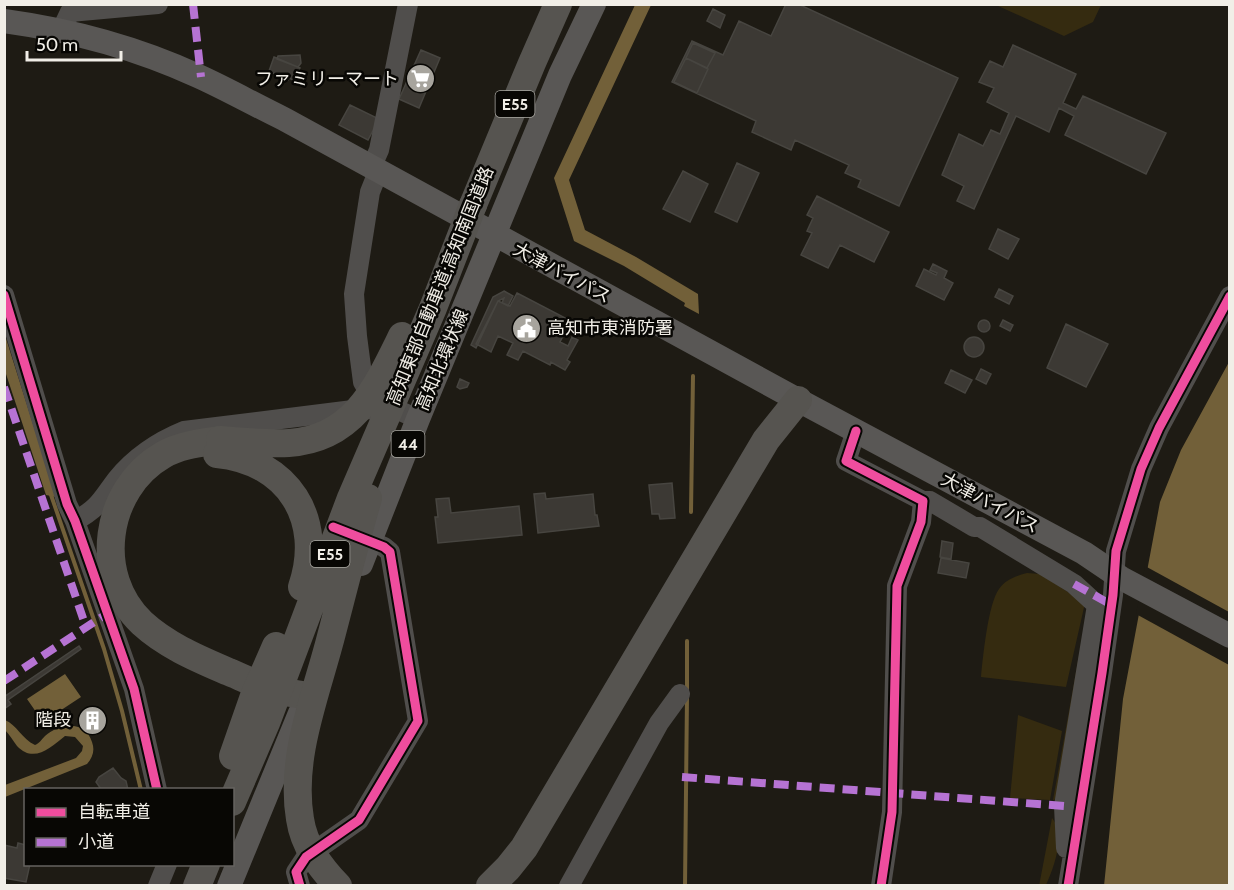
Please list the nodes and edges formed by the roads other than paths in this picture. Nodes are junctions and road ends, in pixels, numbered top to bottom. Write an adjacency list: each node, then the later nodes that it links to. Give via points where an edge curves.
1 (158, 4): 7 (street, via 70,12)
2 (408, 4): 8 (street)
3 (548, 4): 9 (main road, 44)
4 (558, 4): 9 (highway, 高知東部自動車道;高知南国道路 / E55)
5 (594, 4): 10 (main road, 高知北環状線 / 44, via 560,75)
6 (4, 21): 7 (main road, 大津バイパス)
7 (61, 31): 8 (main road, 大津バイパス, via 137,52 198,76)
8 (374, 170): 9 (main road, 大津バイパス); 15 (street, via 354,294 363,382)
9 (465, 210): 10 (main road, 大津バイパス); 13 (highway, 高知東部自動車道;高知南国道路 / E55, bridge); 15 (main road, 44); 18 (highway, bridge, via 381,376 365,404 352,417 324,436 308,441)
10 (494, 236): 14 (main road, 大津バイパス); 16 (main road, 高知北環状線 / 44)
11 (4, 295): 20 (street)
12 (1230, 296): 23 (street, via 1141,469 1116,551)
13 (434, 308): 31 (highway, 高知東部自動車道;高知南国道路 / E55, bridge, via 351,498); 41 (highway, bridge, via 368,500 300,756 297,792 303,831 315,858)
14 (798, 400): 17 (main road, 大津バイパス); 42 (highway, via 766,440 524,848); 43 (highway, via 777,446)
15 (379, 409): 16 (street, via 398,410); 20 (street, via 184,431 161,441 138,458 100,505); 21 (main road, 44)
16 (418, 419): 22 (main road, 高知北環状線 / 44)
17 (856, 431): 19 (street, via 846,461); 23 (main road, 大津バイパス, via 1084,553)
18 (218, 447): 25 (highway, via 160,472 134,503 123,540 127,576 134,594 163,623); 29 (highway, bridge, via 280,479 300,507 310,539 306,574 258,687)
19 (923, 501): 32 (street, via 980,527 1074,584 1097,605 1064,806); 45 (street, via 921,522 897,586 892,812)
20 (75, 522): 28 (street, via 134,689)
21 (333, 527): 22 (street); 25 (main road, 44)
22 (370, 541): 27 (main road, 高知北環状線 / 44); 40 (street, via 390,552 418,721 359,820 300,864 296,872)
23 (1117, 575): 24 (main road, 大津バイパス); 32 (street)
24 (1230, 636)
25 (270, 681): 27 (highway); 30 (main road, 44)
26 (680, 694): 44 (street, via 659,723)
27 (307, 696): 39 (main road, 高知北環状線 / 44)
28 (157, 788)
29 (224, 788)
30 (224, 788)
31 (234, 797)
32 (1069, 854): 46 (street); 47 (street)
33 (166, 866): 36 (street)
34 (195, 866): 37 (highway)
35 (205, 866): 38 (highway)
36 (158, 885)
37 (188, 885)
38 (198, 885)
39 (229, 885)
40 (300, 885)
41 (338, 885)
42 (490, 885)
43 (514, 885)
44 (569, 885)
45 (881, 885)
46 (1057, 885)
47 (1068, 885)

